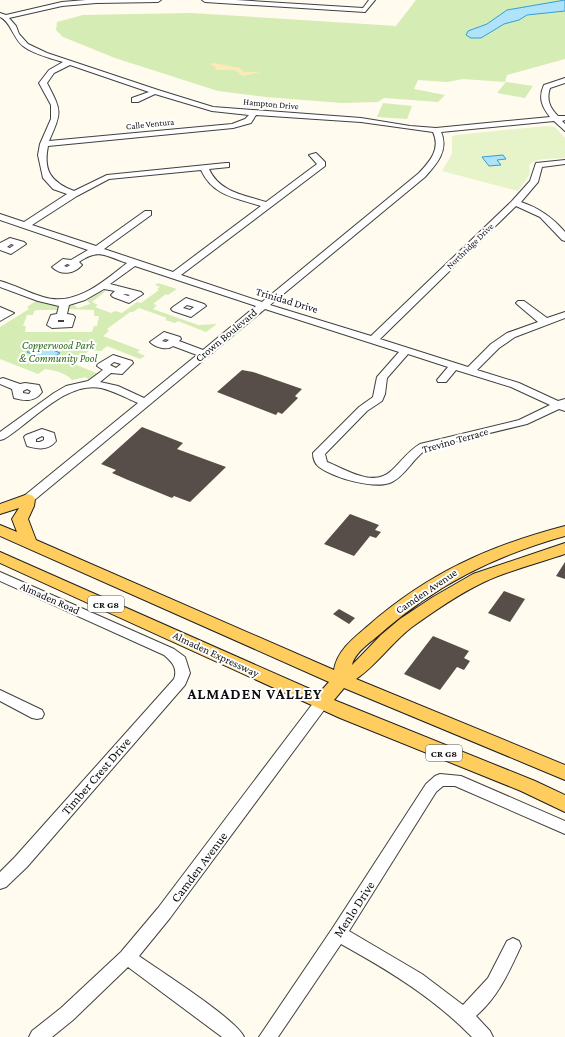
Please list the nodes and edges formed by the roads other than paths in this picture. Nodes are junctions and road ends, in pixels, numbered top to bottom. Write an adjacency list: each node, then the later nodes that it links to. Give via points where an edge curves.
1 (158, 0): 5 (street, via 96,0)
2 (205, 0): 4 (street)
3 (372, 0): 4 (street, via 365,10)
4 (300, 3)
5 (2, 16): 6 (street, Hampton Drive, via 13,26 16,35 26,45)
6 (71, 62): 8 (street, Hampton Drive); 15 (street, via 53,68 43,83 56,105 55,119)
7 (565, 80): 12 (street, via 546,89 544,104)
8 (155, 92): 9 (street); 10 (street, Hampton Drive, via 212,109)
9 (135, 100)
10 (254, 114): 14 (street, Hampton Drive, via 361,120); 15 (street, Calle Ventura, via 248,121 233,126)
11 (565, 118): 12 (street, Hampton Drive)
12 (556, 119): 13 (street); 14 (street, Hampton Drive)
13 (565, 129)
14 (436, 130): 40 (street, Crown Boulevard, via 440,148 433,164)
15 (44, 144): 20 (street, via 42,155 47,178 56,187)
16 (313, 155): 22 (street, via 322,164)
17 (565, 162): 21 (street, Northridge Drive, via 539,165 534,182)
18 (226, 165): 19 (street)
19 (204, 168): 20 (street, via 106,177); 22 (street, via 210,181 224,191)
20 (74, 194): 25 (street)
21 (515, 203): 27 (street, via 550,218); 46 (street, Northridge Drive)
22 (267, 205): 32 (street)
23 (148, 213): 29 (street)
24 (0, 217): 25 (street, Trinidad Drive)
25 (24, 226): 26 (street, Trinidad Drive)
26 (36, 229): 28 (street); 29 (street, Trinidad Drive)
27 (565, 238)
28 (15, 242)
29 (97, 250): 30 (street, Trinidad Drive); 31 (street)
30 (134, 262): 32 (street, Trinidad Drive); 33 (street)
31 (72, 263)
32 (174, 276): 35 (street, Trinidad Drive)
33 (101, 285): 36 (street); 37 (street, via 81,298)
34 (2, 286): 37 (street, via 50,302)
35 (212, 289): 38 (street); 40 (street, Trinidad Drive)
36 (122, 291)
37 (65, 303): 43 (street)
38 (193, 303)
39 (520, 303): 45 (street)
40 (262, 305): 46 (street, Trinidad Drive); 49 (street, Crown Boulevard)
41 (0, 310): 44 (street, via 9,313)
42 (565, 315): 45 (street)
43 (61, 317)
44 (0, 318)
45 (545, 322): 52 (street, via 511,335 495,346)
46 (373, 340): 48 (street, Trinidad Drive)
47 (172, 342): 49 (street)
48 (406, 350): 50 (street, Trinidad Drive); 59 (street, Trevino Terrace, via 382,376 378,399 362,409 320,453 322,464 368,481 380,482 390,478 414,452 424,446 523,422)
49 (204, 354): 58 (street, Crown Boulevard)
50 (454, 366): 52 (street, Trinidad Drive); 54 (street)
51 (110, 369): 56 (street)
52 (470, 371): 59 (street, Trinidad Drive, via 515,385)
53 (12, 374): 55 (street)
54 (442, 380)
55 (2, 382): 57 (street, via 19,388 35,387 38,392 34,396)
56 (92, 383): 57 (street, via 70,388); 58 (street, via 108,386)
57 (49, 402): 60 (street)
58 (146, 402): 63 (street, Crown Boulevard)
59 (563, 405)
60 (15, 428): 61 (street); 62 (street, via 32,435 42,432 48,434)
61 (0, 437)
62 (52, 445)
63 (28, 499): 64 (main road); 67 (main road, via 20,519)
64 (0, 509)
65 (0, 530): 67 (main road, CR G8)
66 (565, 531): 72 (main road, Camden Avenue, via 498,552 440,579 394,612 359,643 344,662)
67 (29, 542): 72 (main road, CR G8)
68 (565, 548): 72 (main road, Camden Avenue, via 479,578 439,601 406,623 360,668)
69 (0, 557): 74 (main road, Almaden Expressway / CR G8)
70 (0, 576): 71 (street, Almaden Road, via 169,652)
71 (182, 666): 79 (street, Timber Crest Drive, via 180,680 26,856)
72 (341, 680): 74 (main road, Camden Avenue); 76 (main road, CR G8)
73 (0, 695): 75 (street)
74 (322, 702): 77 (main road, Almaden Expressway / CR G8, via 397,735 528,786); 82 (street, Camden Avenue, via 164,913)
75 (37, 714)
76 (565, 773)
77 (565, 804)
78 (565, 828): 80 (street, Menlo Drive, via 456,780 444,778 431,788)
79 (0, 882)
80 (338, 934): 83 (street, via 398,966); 86 (street, Menlo Drive)
81 (513, 946): 83 (street, via 495,984)
82 (127, 957): 84 (street, Camden Avenue, via 67,1014); 85 (street, via 216,1020)
83 (465, 1015): 87 (street)
84 (38, 1037)
85 (234, 1037)
86 (268, 1037)
87 (484, 1037)

